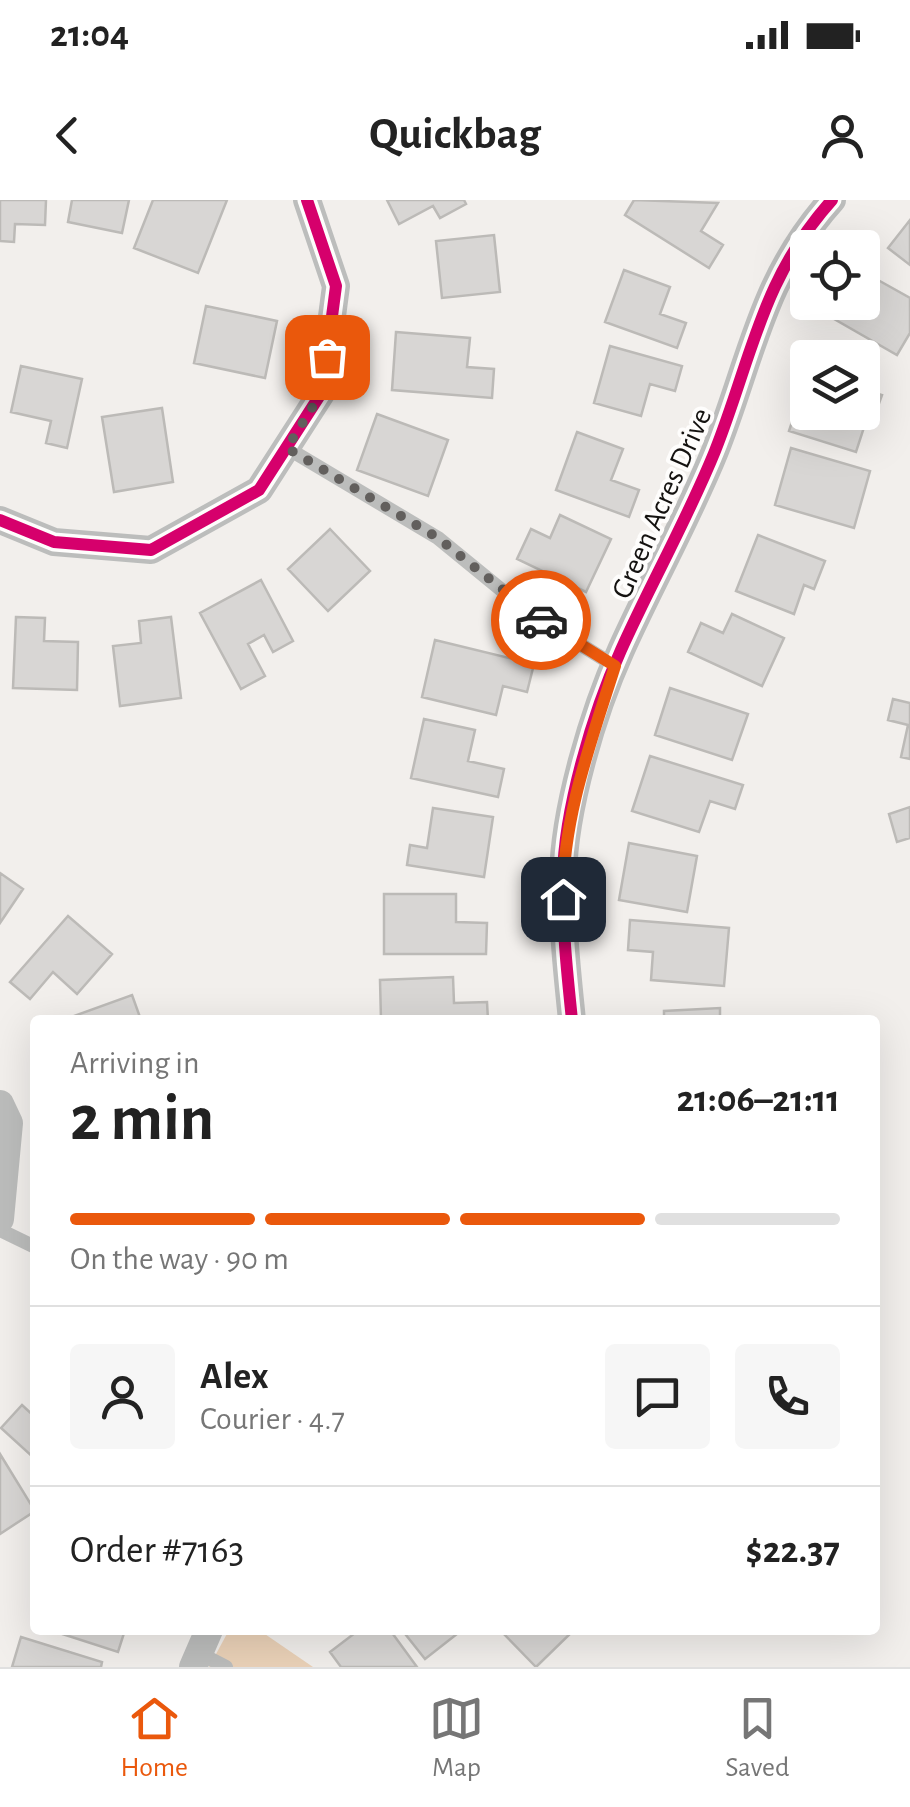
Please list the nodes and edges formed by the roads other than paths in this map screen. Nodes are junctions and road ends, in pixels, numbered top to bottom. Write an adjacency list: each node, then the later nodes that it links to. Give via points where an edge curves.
1 (306, 200): 3 (street, via 336,286 322,392)
2 (832, 200): 5 (street, Green Acres Drive, via 770,289 692,508)
3 (287, 448): 4 (street, via 260,490 151,550 54,542); 5 (lane, via 438,538 531,614)
4 (0, 520)
5 (615, 666): 6 (street, Green Acres Drive, via 578,780 563,872)
6 (572, 1015)
7 (0, 1104): 8 (street, via 9,1123)
8 (0, 1219)
9 (0, 1230): 10 (lane)
10 (30, 1244)
11 (200, 1650): 12 (lane)
12 (226, 1667)

